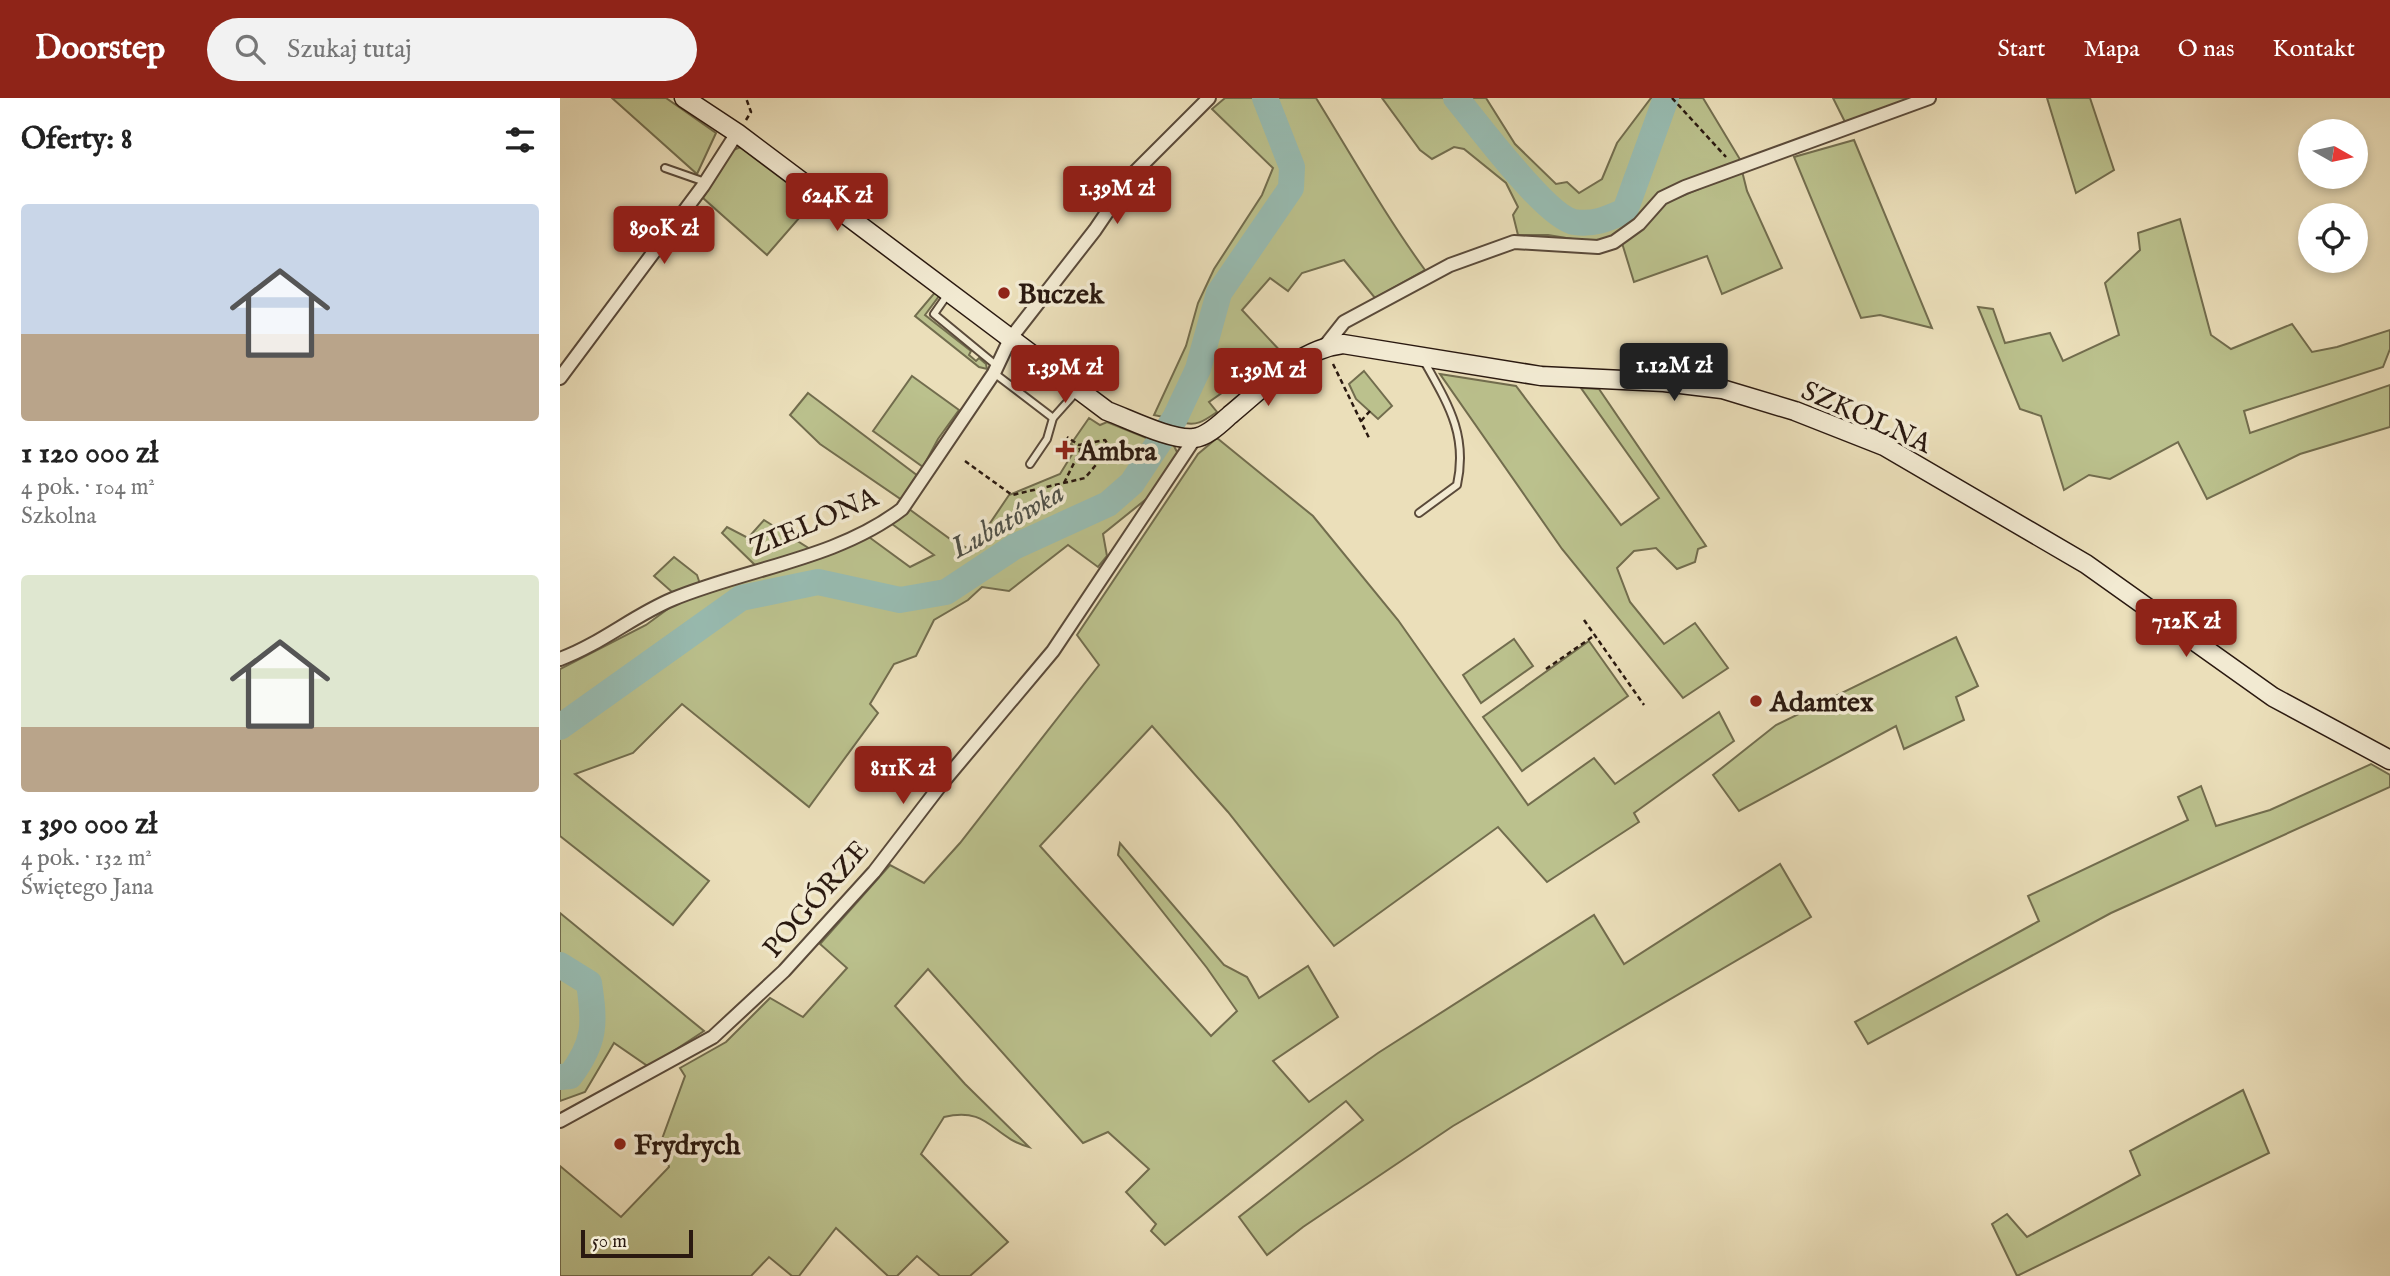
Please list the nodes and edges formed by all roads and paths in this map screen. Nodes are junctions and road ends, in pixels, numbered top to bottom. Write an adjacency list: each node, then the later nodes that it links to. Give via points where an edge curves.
1 (684, 98): 6 (street)
2 (747, 98): 6 (path, via 751,111)
3 (1209, 98): 11 (street, ZIELONA, via 1133,174)
4 (1672, 98): 8 (path)
5 (1929, 98): 8 (street)
6 (737, 133): 9 (street); 10 (street)
7 (665, 168): 9 (lane)
8 (1736, 170): 12 (street, via 1662,198 1639,224 1614,242 1598,247 1514,242 1450,265 1345,322)
9 (705, 183): 16 (street)
10 (949, 293): 11 (street); 15 (lane, via 934,314)
11 (1010, 339): 15 (street, ZIELONA); 17 (street)
12 (1325, 346): 13 (street, SZKOLNA, via 1359,345); 22 (street)
13 (1422, 356): 28 (lane, via 1459,429 1463,461 1457,485); 34 (street, SZKOLNA, via 1541,376 1722,389 1884,446 2095,570 2273,697)
14 (1335, 368): 20 (path)
15 (995, 369): 19 (lane); 31 (street, ZIELONA, via 902,509 883,524 805,556 671,599 597,643)
16 (560, 379)
17 (1078, 390): 19 (lane); 22 (street, via 1107,411 1173,435)
18 (1370, 411): 20 (path)
19 (1053, 418): 26 (lane, via 1047,439)
20 (1361, 421): 23 (path)
21 (1067, 437): 24 (path)
22 (1195, 438): 35 (street, POGÓRZE, via 1053,651 874,872 784,971 713,1037)
23 (1370, 440)
24 (1079, 445): 27 (path); 27 (path, via 1105,440 1110,448 1085,478)
25 (965, 461): 27 (path, via 1012,495)
26 (1030, 464)
27 (1064, 483)
28 (1419, 513)
29 (1584, 620): 30 (path)
30 (1595, 635): 32 (path); 33 (path)
31 (560, 659)
32 (1546, 669)
33 (1644, 705)
34 (2390, 760)
35 (560, 1121)

